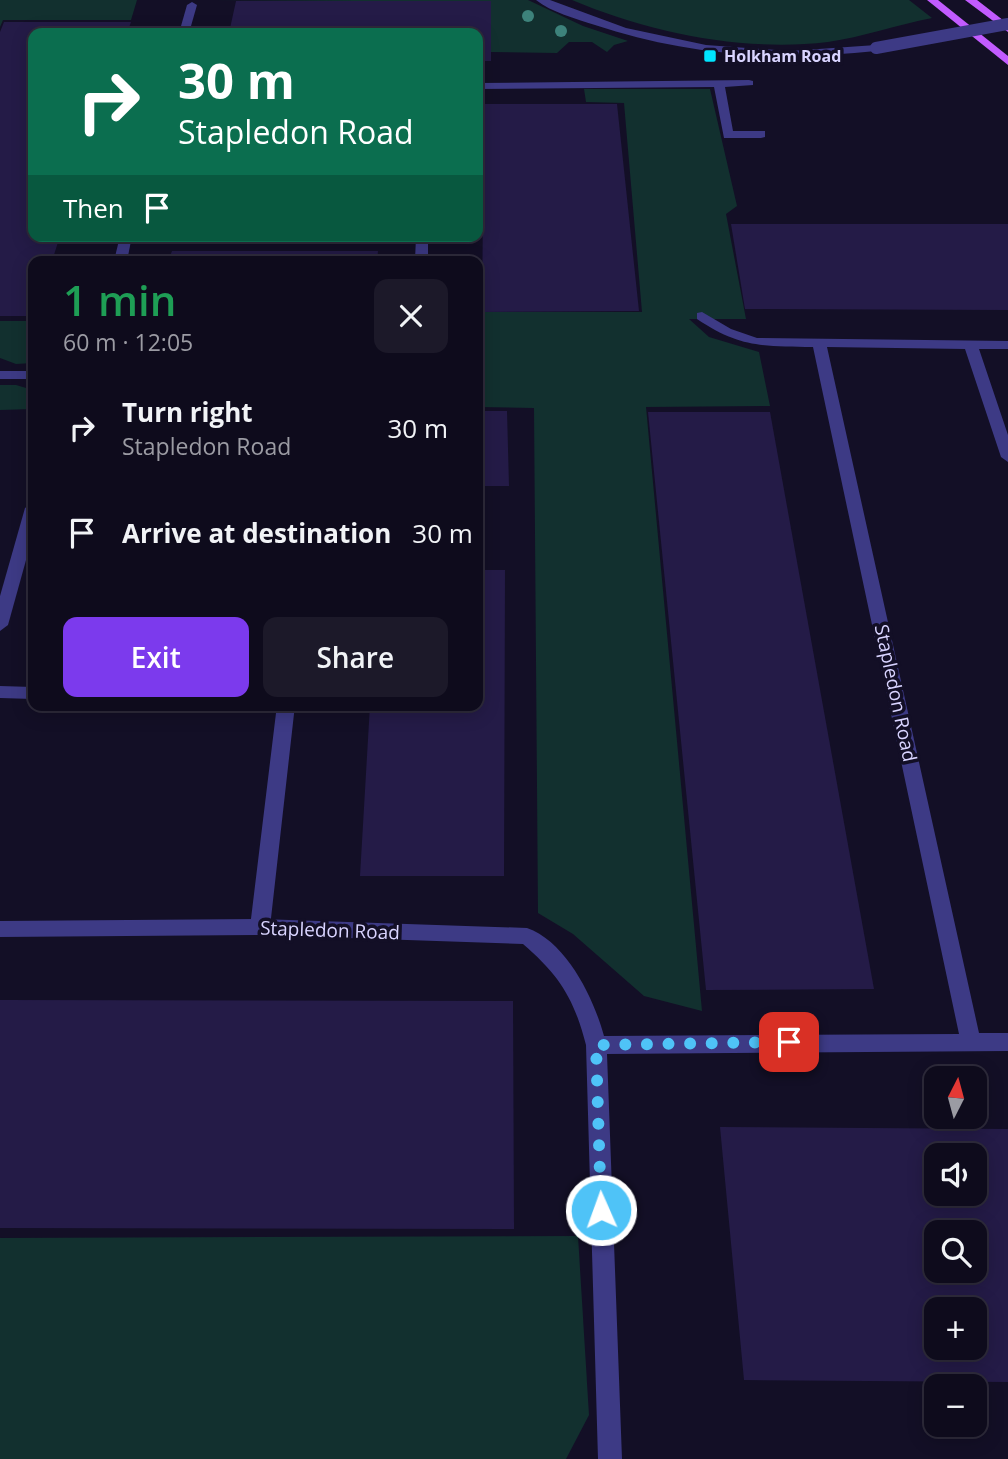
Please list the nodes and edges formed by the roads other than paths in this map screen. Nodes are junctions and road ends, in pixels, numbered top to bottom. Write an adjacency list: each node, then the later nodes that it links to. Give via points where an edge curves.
1 (541, 0): 6 (street)
2 (932, 0): 10 (main road)
3 (971, 0): 9 (main road)
4 (192, 5): 8 (street)
5 (585, 8): 6 (street)
6 (573, 14): 7 (street, bridge, via 648,40 699,50 789,56 876,48)
7 (1008, 24)
8 (185, 28)
9 (1008, 29)
10 (1008, 62)
11 (719, 83): 12 (street); 13 (street); 14 (street, via 728,135)
12 (749, 83)
13 (483, 86)
14 (761, 134)
15 (702, 316): 16 (street, via 726,332 756,342)
16 (820, 343): 17 (street); 29 (street, Stapledon Road)
17 (970, 344): 18 (street); 21 (street)
18 (1008, 345)
19 (0, 375): 20 (street)
20 (28, 375)
21 (1008, 457)
22 (28, 538): 23 (street)
23 (0, 625)
24 (0, 692): 25 (street)
25 (28, 693)
26 (285, 711): 27 (street)
27 (260, 927): 28 (street, Stapledon Road); 31 (street, Stapledon Road, via 527,936 560,963 587,1004)
28 (0, 929)
29 (971, 1042): 30 (street); 31 (street)
30 (1008, 1042)
31 (596, 1045): 32 (street, Stapledon Road)
32 (610, 1459)

